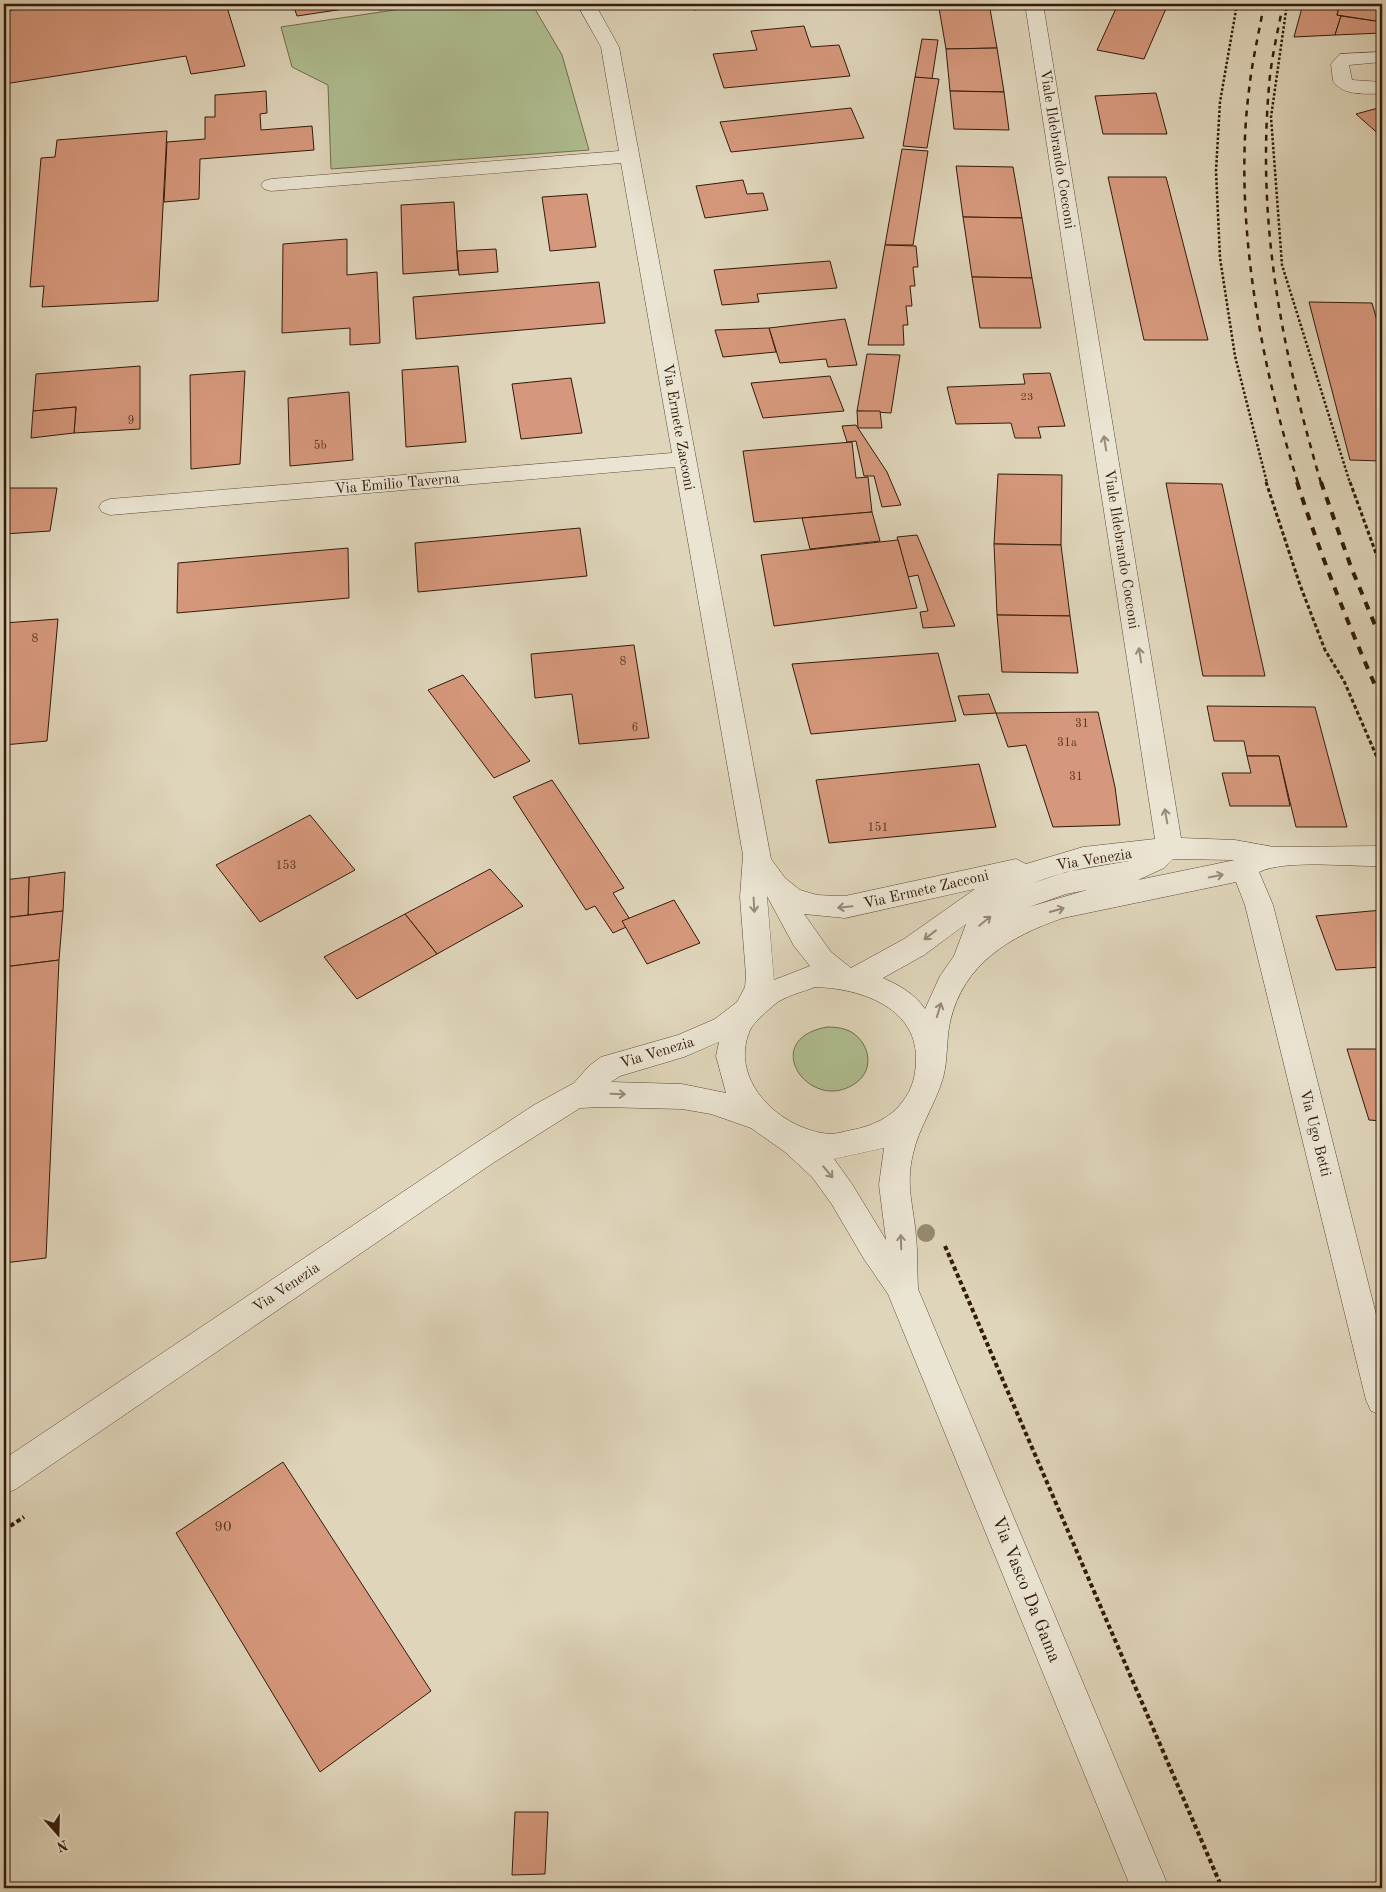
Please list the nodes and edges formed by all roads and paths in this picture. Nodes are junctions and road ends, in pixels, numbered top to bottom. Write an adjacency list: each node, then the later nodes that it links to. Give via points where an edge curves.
1 (586, 4): 7 (street, Via Ermete Zacconi, via 610,47)
2 (1034, 4): 13 (street, Viale Ildebrando Cocconi, one-way to 2, via 1168,827)
3 (1237, 4): 12 (path, via 1220,102 1216,171 1220,258 1234,348 1262,468 1300,586 1325,650 1344,681)
4 (1287, 4): 11 (path, via 1271,117 1282,265 1339,453)
5 (1382, 57): 6 (street, via 1343,60 1340,64 1341,78 1345,83 1354,87)
6 (1382, 88)
7 (630, 156): 8 (street); 9 (street, Via Ermete Zacconi)
8 (271, 185)
9 (685, 459): 10 (street, Via Emilio Taverna); 14 (street, Via Ermete Zacconi)
10 (110, 507)
11 (1382, 570)
12 (1382, 769)
13 (1166, 850): 16 (street, Via Venezia); 17 (street, Via Venezia, via 1236,850); 20 (street, one-way to 13, via 980,923 1000,910 1067,883 1138,870 1157,860)
14 (756, 856): 19 (street, Via Ermete Zacconi); 22 (street, Via Ermete Zacconi, one-way to 22, via 754,904 760,976 759,987)
15 (1382, 856): 17 (street, Via Venezia)
16 (1081, 858): 19 (street, Via Ermete Zacconi, one-way to 19, via 1028,866 845,907 805,903 788,897); 21 (street, Via Venezia, one-way to 21, via 1009,882 907,952)
17 (1274, 858): 18 (street, Via Venezia, via 1260,860)
18 (1244, 868): 20 (street, Via Venezia, one-way to 18, via 989,940 1033,917 1081,903); 29 (street, Via Ugo Betti, via 1259,905)
19 (774, 886): 21 (street, Via Ermete Zacconi, via 804,938 821,960)
20 (964, 963): 23 (street, Via Venezia, one-way to 20, via 939,1007)
21 (846, 978): 22 (street, Via Venezia, via 814,976 794,981 768,993); 23 (street, Via Venezia, via 886,992 906,1007 927,1037)
22 (747, 1010): 25 (street, Via Venezia, via 725,1027 684,1045 611,1066 584,1092); 26 (street, Via Venezia, via 732,1042 733,1080 743,1099)
23 (932, 1058): 24 (street, Via Venezia, via 931,1078)
24 (924, 1097): 26 (street, Via Venezia, via 911,1115 894,1129 872,1140 849,1145 799,1140); 28 (street, Via Vasco Da Gama, one-way to 24, via 900,1275 901,1237 894,1195 895,1170 900,1144)
25 (570, 1099): 26 (street, Via Venezia, one-way to 26, via 602,1093 679,1095 714,1101); 30 (street, Via Venezia, via 483,1154)
26 (767, 1124): 28 (street, Via Vasco Da Gama, one-way to 28, via 812,1155 834,1179 871,1244)
27 (943, 1242): 32 (path)
28 (904, 1290): 31 (street, Via Vasco Da Gama)
29 (1382, 1400)
30 (4, 1478)
31 (1150, 1888)
32 (1222, 1888)

